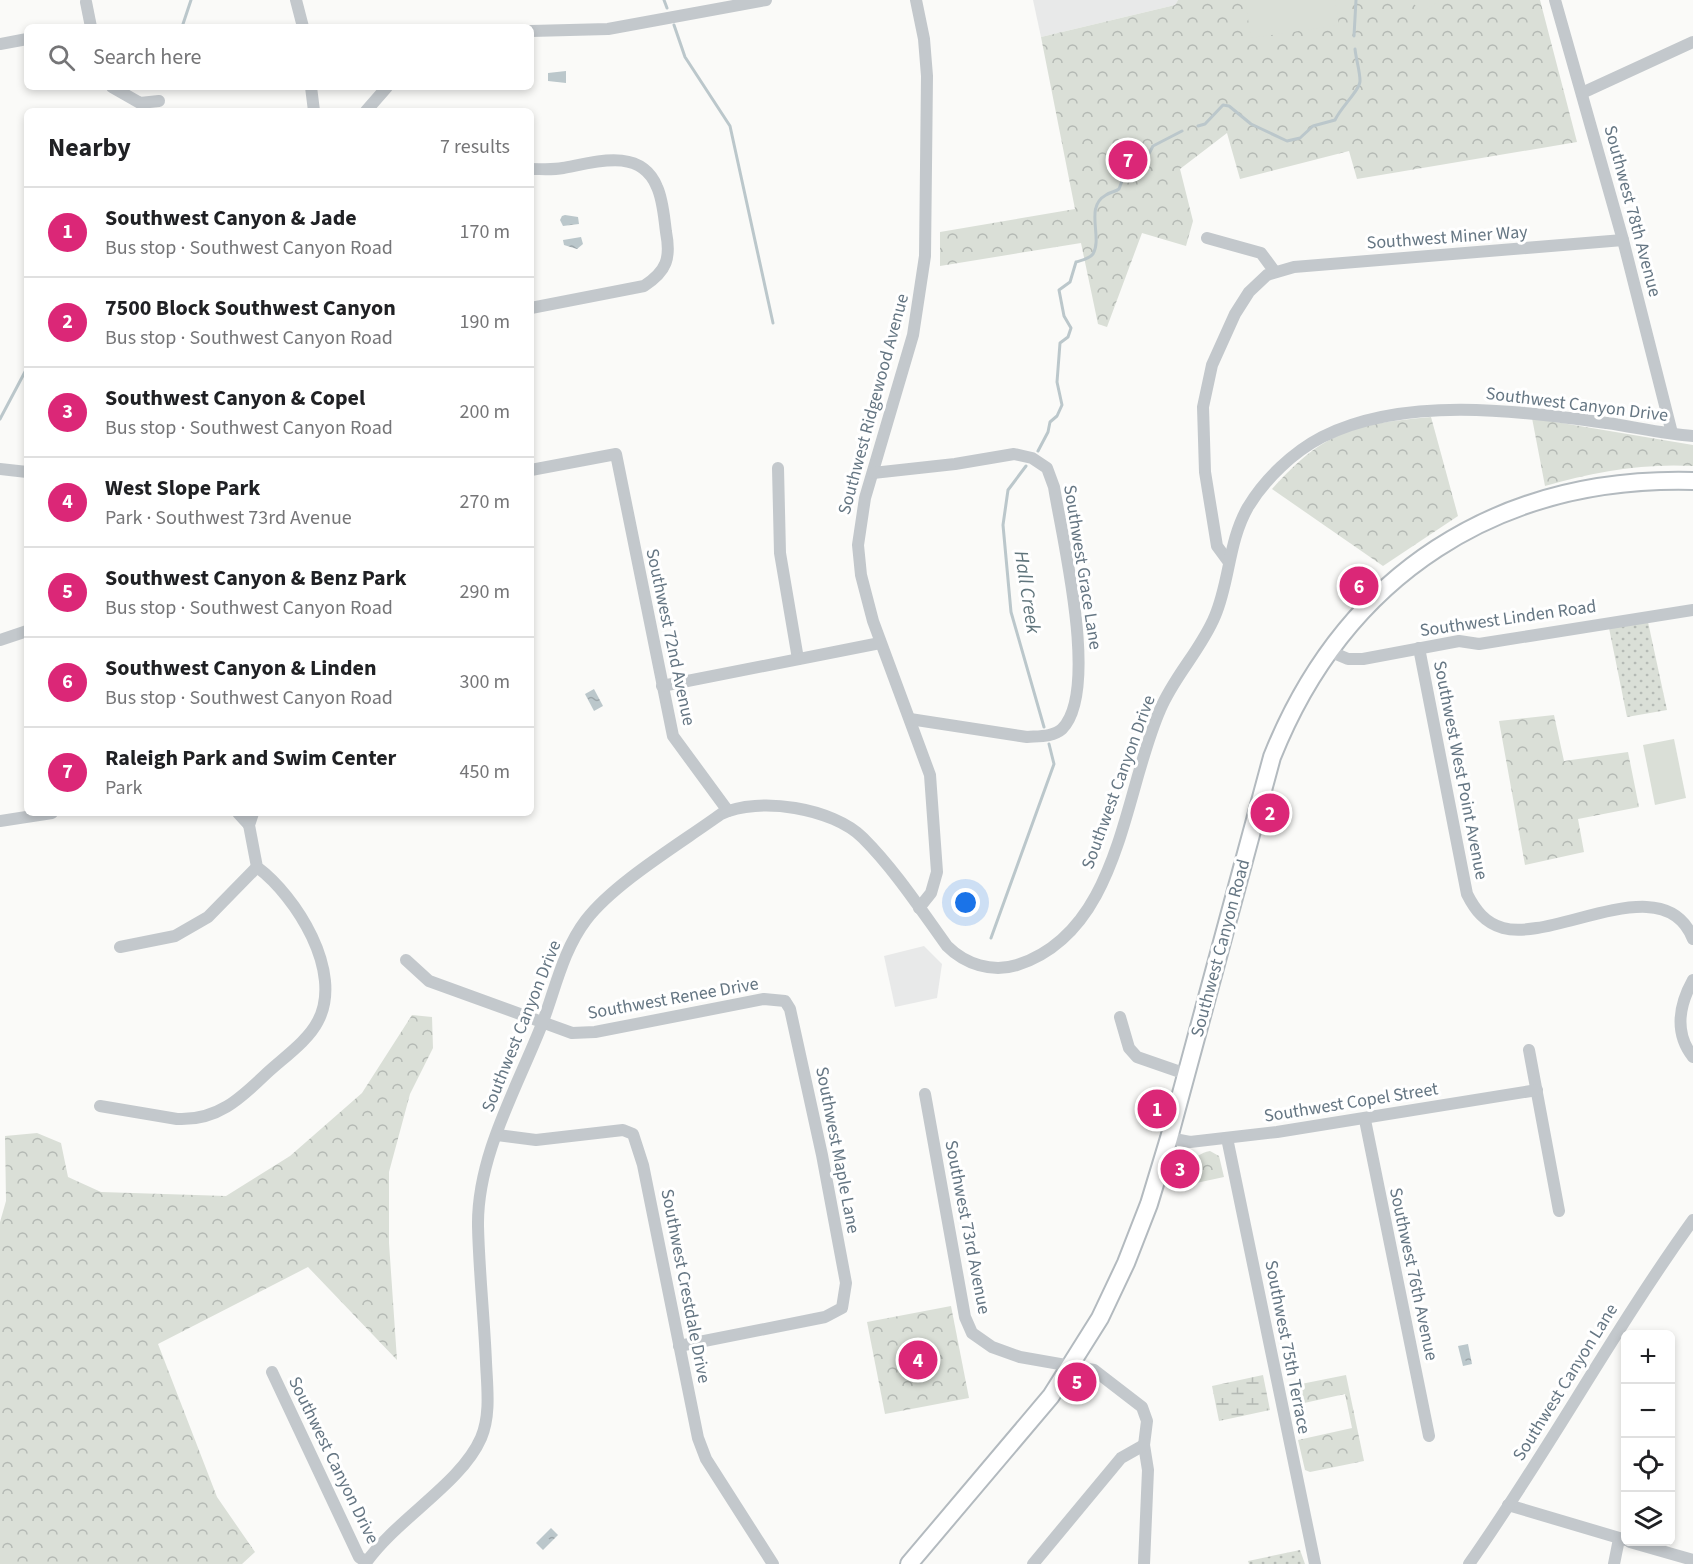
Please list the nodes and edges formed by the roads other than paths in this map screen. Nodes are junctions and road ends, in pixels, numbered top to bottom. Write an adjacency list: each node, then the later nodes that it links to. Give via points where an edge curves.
1 (296, 0): 7 (street)
2 (766, 0): 8 (street, via 608,29)
3 (916, 0): 30 (street, Southwest Ridgewood Avenue, via 927,76 926,256 913,335)
4 (1555, 0): 15 (street, Southwest 78th Avenue)
5 (86, 2): 6 (street)
6 (90, 24)
7 (302, 24)
8 (534, 31)
9 (24, 40): 11 (street)
10 (1693, 42): 15 (street)
11 (0, 44)
12 (117, 90): 16 (street, via 140,103)
13 (311, 90): 17 (street)
14 (384, 90): 18 (street)
15 (1582, 93): 21 (street, Southwest 78th Avenue)
16 (159, 101)
17 (314, 108)
18 (369, 108)
19 (534, 170): 23 (street, via 605,160 639,166 652,176 658,190 669,248 667,265 644,286)
20 (1207, 238): 22 (street, via 1261,254)
21 (1623, 240): 22 (street, Southwest Miner Way, via 1304,266); 24 (street, Southwest 78th Avenue)
22 (1275, 272): 32 (street, Southwest Miner Way, via 1255,284 1235,314 1212,365 1203,407 1207,483 1217,546)
23 (534, 307)
24 (1672, 433): 25 (street, Southwest Canyon Drive); 32 (street, Southwest Canyon Drive, via 1551,416 1470,410 1397,415 1364,422 1321,438 1273,474 1249,506)
25 (1693, 436)
26 (778, 468): 39 (street, via 780,553)
27 (0, 469): 29 (street)
28 (534, 469): 40 (street, Southwest 72nd Avenue, via 616,454)
29 (24, 472)
30 (873, 473): 36 (street, Southwest Ridgewood Avenue, via 861,520 859,559); 41 (street, Southwest Grace Lane, via 956,465 1014,454 1032,458 1047,468 1054,488 1079,638 1079,669 1071,716 1060,730 1027,737)
31 (1693, 481): 38 (main road, Southwest Canyon Road, via 1636,481 1576,489 1485,521 1454,537 1399,576)
32 (1228, 561): 47 (street, Southwest Canyon Drive, via 1220,604 1211,626 1160,710 1116,849 1089,909 1078,924 1057,944 1030,961 999,968 982,966 954,953)
33 (1693, 610): 37 (street, Southwest Linden Road, via 1479,644 1459,641)
34 (24, 632): 35 (street)
35 (0, 640)
36 (880, 643): 39 (street); 41 (street, Southwest Ridgewood Avenue)
37 (1419, 648): 38 (street, Southwest Linden Road, via 1355,660); 48 (street, Southwest West Point Avenue, via 1467,894 1473,907 1503,928 1528,928 1624,909 1659,908 1686,924)
38 (1329, 651): 57 (main road, Southwest Canyon Road, via 1300,697 1272,757)
39 (798, 659): 40 (street)
40 (662, 687): 42 (street, Southwest 72nd Avenue, via 673,736)
41 (910, 719): 47 (street, Southwest Ridgewood Avenue, via 930,775 936,850 936,881)
42 (728, 811): 47 (street, Southwest Canyon Drive, via 788,806 819,814 852,830 862,837); 54 (street, Southwest Canyon Drive, via 614,892 585,921 568,949)
43 (32, 816): 45 (street)
44 (251, 819): 46 (street)
45 (0, 821)
46 (256, 867): 49 (street, via 208,917 175,936); 60 (street, via 287,894 317,951 326,990 316,1024 238,1100 214,1114 177,1119)
47 (919, 908)
48 (1693, 939)
49 (120, 946)
50 (406, 960): 54 (street, Southwest Renee Drive, via 429,981)
51 (1693, 980): 56 (street, via 1680,1013 1681,1035)
52 (785, 1001): 54 (street, Southwest Renee Drive, via 764,999 582,1034); 67 (street, Southwest Maple Lane, via 822,1155 846,1283 842,1308 825,1317)
53 (1120, 1017): 57 (street, via 1129,1048 1137,1057)
54 (542, 1023): 62 (street, Southwest Canyon Drive)
55 (1529, 1050): 58 (street)
56 (1693, 1057)
57 (1186, 1074): 63 (main road, Southwest Canyon Road)
58 (1537, 1090): 61 (street, Southwest Copel Street); 65 (street)
59 (925, 1094): 68 (street, Southwest 73rd Avenue, via 965,1317 972,1333 979,1341 1005,1353)
60 (100, 1106)
61 (1365, 1120): 64 (street, Southwest Copel Street); 70 (street, Southwest 76th Avenue)
62 (497, 1135): 67 (street, Southwest Crestdale Drive, via 536,1140 623,1130 633,1134 643,1165); 77 (street, Southwest Canyon Drive, via 479,1197 487,1397 482,1436 464,1467 391,1534)
63 (1170, 1138): 64 (street, Southwest Copel Street, via 1190,1142); 68 (main road, Southwest Canyon Road, via 1126,1263)
64 (1227, 1138): 82 (street, Southwest 75th Terrace)
65 (1559, 1211)
66 (1693, 1220): 72 (street, Southwest Canyon Lane, via 1636,1301)
67 (679, 1346): 78 (street, Southwest Crestdale Drive, via 701,1449)
68 (1071, 1366): 71 (street, Southwest 73rd Avenue, via 1094,1370 1143,1407 1147,1421); 79 (main road, Southwest Canyon Road, via 1029,1425)
69 (272, 1372): 77 (street, Southwest Canyon Drive, via 359,1557)
70 (1429, 1436)
71 (1144, 1445): 80 (street, via 1121,1458); 81 (street, via 1148,1470)
72 (1508, 1505): 73 (street); 83 (street, Southwest Canyon Lane)
73 (1621, 1539)
74 (1622, 1546): 84 (street)
75 (1645, 1546): 76 (street)
76 (1693, 1560)
77 (366, 1563)
78 (773, 1564)
79 (909, 1564)
80 (1033, 1564)
81 (1144, 1564)
82 (1315, 1564)
83 (1470, 1564)
84 (1614, 1564)

